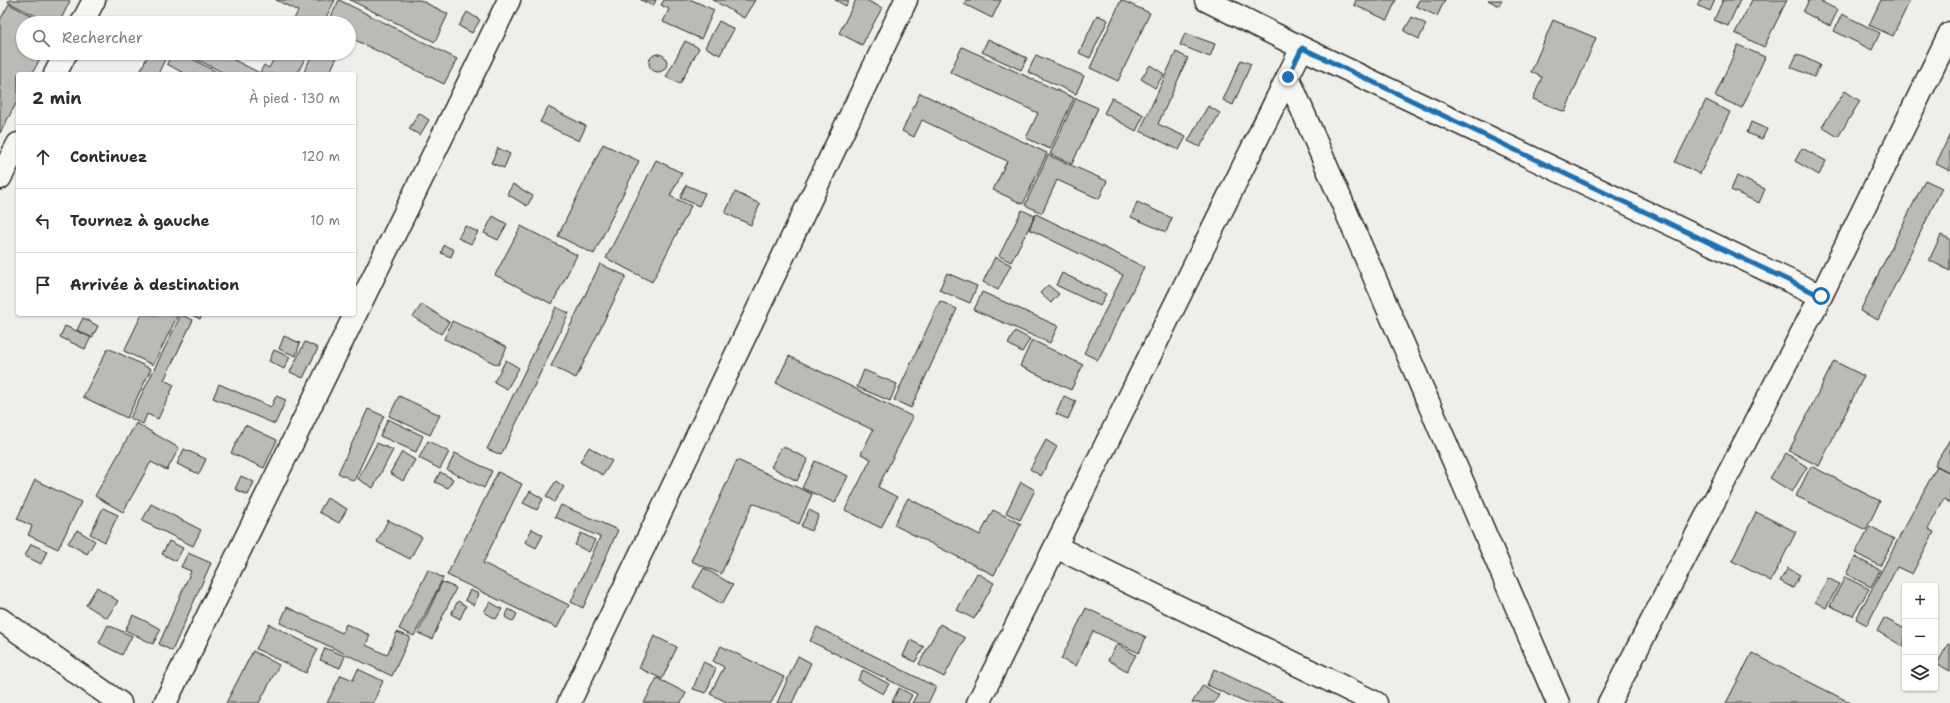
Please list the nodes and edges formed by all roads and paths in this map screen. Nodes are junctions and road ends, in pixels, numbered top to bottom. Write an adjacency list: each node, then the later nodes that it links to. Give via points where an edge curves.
1 (94, 0): 5 (street)
2 (509, 0): 14 (street)
3 (906, 0): 20 (street)
4 (1206, 0): 7 (street)
5 (86, 16)
6 (1950, 33): 13 (street)
7 (1302, 48): 10 (street); 13 (street)
8 (62, 60): 9 (street)
9 (56, 72)
10 (1288, 77): 16 (street); 23 (street)
11 (16, 148): 12 (street)
12 (0, 178)
13 (1821, 296): 24 (street)
14 (356, 313)
15 (354, 316): 19 (street)
16 (1056, 546): 21 (street); 22 (street)
17 (0, 619): 18 (street)
18 (120, 703)
19 (165, 703)
20 (570, 703)
21 (978, 703)
22 (1376, 703)
23 (1558, 703)
24 (1609, 703)

